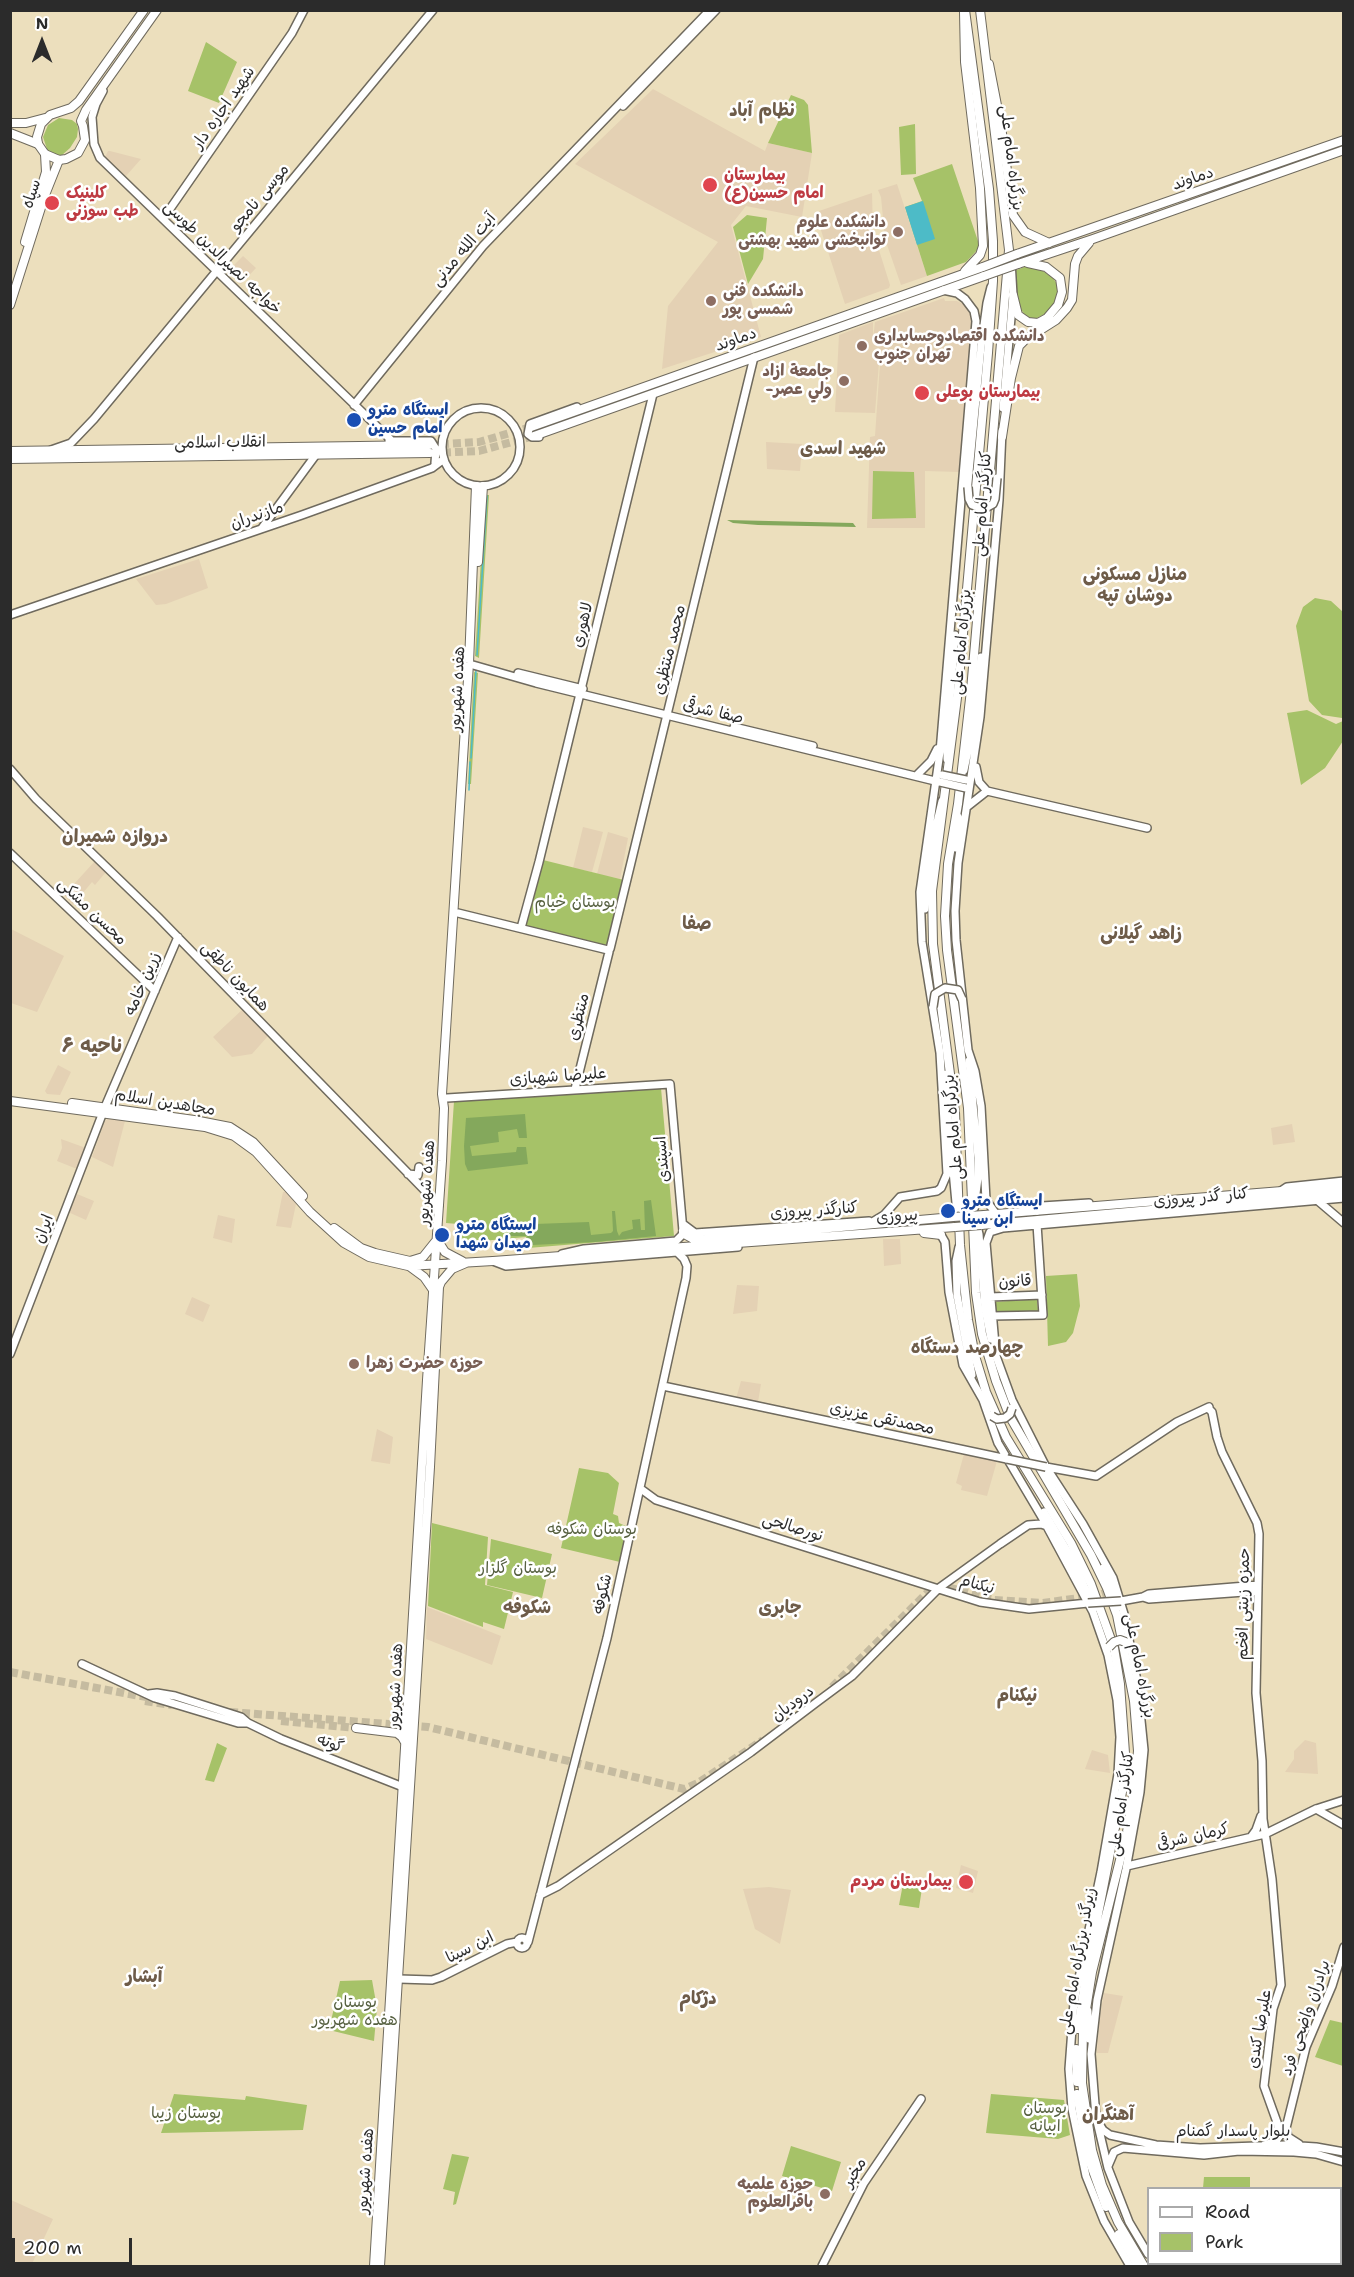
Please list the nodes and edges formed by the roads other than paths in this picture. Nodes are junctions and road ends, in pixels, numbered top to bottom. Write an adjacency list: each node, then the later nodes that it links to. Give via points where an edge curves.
1 (144, 10): 12 (main road, via 83,96 71,108)
2 (157, 10): 11 (main road)
3 (304, 10): 20 (main road, شهید اجاره دار)
4 (433, 10): 25 (main road, موسی نامجو)
5 (710, 10): 9 (main road, آیت الله مدنی)
6 (716, 10): 9 (main road, آیت الله مدنی)
7 (964, 10): 26 (main road, via 965,62 983,246); 27 (main road, بزرگراه امام علی, via 989,189)
8 (980, 10): 10 (main road, بزرگراه امام علی)
9 (689, 34): 35 (main road, آیت الله مدنی, via 483,246)
10 (984, 44): 22 (main road, via 1001,126 1013,215 1025,232); 23 (main road, بزرگراه امام علی)
11 (113, 72): 19 (main road, via 81,121 85,133 82,147 73,157); 20 (main road, خواجه نصیرالدین طوسی, via 92,117 97,154)
12 (45, 118): 13 (main road); 16 (main road, via 38,130)
13 (10, 123)
14 (10, 133): 16 (main road)
15 (1344, 140): 22 (main road, دماوند)
16 (38, 144): 18 (main road)
17 (1344, 150): 21 (main road, دماوند)
18 (45, 154): 19 (main road); 28 (main road, سپاه, via 45,176)
19 (59, 160): 31 (main road, سپاه)
20 (163, 219): 25 (main road, خواجه نصیرالدین طوسی)
21 (1093, 239): 24 (main road, دماوند); 39 (main road, via 1078,256 1067,308 1018,345)
22 (1048, 243): 24 (main road, دماوند)
23 (1009, 250): 30 (main road, کنارگذر امام علی); 70 (main road, بزرگراه امام علی)
24 (1019, 260): 26 (main road, دماوند, bridge); 29 (main road, دماوند, bridge); 30 (main road, via 1054,272 1062,292 1054,312 1038,323 1018,315)
25 (217, 272): 35 (main road, خواجه نصیرالدین طوسی); 37 (main road, موسی نامجو)
26 (963, 273): 34 (main road, دماوند)
27 (993, 281): 52 (main road, via 987,303); 64 (main road, بزرگراه امام علی)
28 (10, 289)
29 (943, 290): 32 (main road, دماوند); 54 (main road, via 965,299 976,321)
30 (1013, 296): 39 (main road, کنارگذر امام علی)
31 (10, 305)
32 (754, 357): 33 (main road, دماوند); 61 (main road, محمد منتظری)
33 (653, 394): 38 (main road, دماوند); 60 (main road, لاهوری)
34 (600, 402): 36 (main road, دماوند); 38 (main road, via 533,422 528,434)
35 (354, 405): 40 (main road, خواجه نصیرالدین طوسی)
36 (531, 427)
37 (84, 430): 43 (main road, موسی نامجو, via 69,444); 44 (main road, via 78,445)
38 (535, 437): 42 (main road)
39 (1002, 437): 50 (main road, کنارگذر امام علی)
40 (392, 441): 41 (main road); 49 (main road, via 431,441 436,449)
41 (378, 445): 44 (main road, انقلاب اسلامی); 46 (main road, انقلاب اسلامی, via 429,449)
42 (520, 446): 48 (main road, via 516,429 504,416 479,409 461,414 449,426 443,445); 51 (main road, via 516,466 509,475)
43 (50, 450): 44 (main road, انقلاب اسلامی); 45 (main road, انقلاب اسلامی)
44 (82, 450)
45 (10, 451)
46 (315, 456): 47 (main road, انقلاب اسلامی); 53 (main road)
47 (10, 459)
48 (444, 459): 49 (main road, مازندران); 51 (main road, via 457,477)
49 (435, 464): 53 (main road, مازندران)
50 (1000, 465): 52 (main road, bridge, via 993,504 984,509 972,505); 57 (main road, کنارگذر امام علی)
51 (480, 486): 59 (main road, هفده شهریور)
52 (968, 487): 55 (main road)
53 (262, 528): 58 (main road, مازندران)
54 (958, 553): 55 (main road); 56 (main road)
55 (960, 566): 56 (main road); 64 (main road)
56 (956, 578): 62 (main road)
57 (990, 591): 63 (main road, کنارگذر امام علی); 70 (main road)
58 (10, 615)
59 (474, 665): 60 (main road, صفا شرقی); 77 (main road, هفده شهریور)
60 (581, 691): 61 (main road, صفا شرقی); 78 (main road, لاهوری)
61 (668, 713): 66 (main road, صفا شرقی); 80 (main road, محمد منتظری)
62 (941, 735): 67 (main road, via 935,755); 69 (main road)
63 (975, 760): 70 (main road, کنارگذر امام علی); 71 (main road)
64 (948, 768): 69 (main road, بزرگراه امام علی)
65 (10, 769): 79 (main road, همایون ناطقی)
66 (903, 771): 67 (main road, صفا شرقی); 68 (main road, صفا شرقی)
67 (918, 774): 69 (main road, صفا شرقی)
68 (926, 778): 69 (main road, صفا شرقی); 72 (main road)
69 (939, 781): 70 (main road, bridge); 70 (main road, bridge); 72 (main road); 81 (main road, via 925,891); 106 (main road, بزرگراه امام علی, via 931,910 955,1112)
70 (967, 785): 71 (main road); 73 (main road, بزرگراه امام علی); 74 (main road)
71 (984, 790): 74 (main road); 75 (main road)
72 (933, 802): 81 (main road, via 920,892)
73 (958, 804): 82 (main road, via 950,915 951,941); 103 (main road, بزرگراه امام علی, via 948,864 945,916 968,1108)
74 (967, 807): 82 (main road, via 956,889)
75 (1147, 828)
76 (10, 853): 83 (main road, محسن مشکی)
77 (456, 912): 78 (main road); 91 (main road, هفده شهریور)
78 (521, 928): 80 (main road)
79 (178, 937): 83 (main road, زرین خامه); 95 (main road, همایون ناطقی)
80 (609, 950): 89 (main road, منتظری)
81 (925, 956): 85 (main road)
82 (960, 975): 84 (main road)
83 (155, 991): 93 (main road, زرین خامه)
84 (962, 999): 85 (main road, bridge, via 957,990 945,988 935,994); 86 (main road)
85 (933, 1007): 87 (main road)
86 (968, 1050): 103 (main road, via 978,1158); 105 (main road, via 981,1106 986,1200)
87 (940, 1053): 106 (main road, via 946,1085); 108 (main road, via 946,1179 931,1194 897,1199)
88 (670, 1084): 89 (main road, علیرضا شهبازی); 113 (main road, اسپندی)
89 (575, 1089): 91 (main road, علیرضا شهبازی)
90 (10, 1095): 93 (main road, مجاهدین اسلام)
91 (445, 1098): 102 (main road, هفده شهریور)
92 (10, 1101): 93 (main road, مجاهدین اسلام)
93 (104, 1110): 126 (main road, مجاهدین اسلام, via 207,1122 237,1130 264,1152 339,1233 361,1248); 133 (main road, ایران)
94 (419, 1167): 95 (main road, via 418,1175)
95 (408, 1174): 102 (main road, همایون ناطقی)
96 (1344, 1181): 97 (main road)
97 (1338, 1185): 98 (main road, پیروزی); 98 (main road, via 1287,1187)
98 (1279, 1192): 105 (main road, پیروزی)
99 (1344, 1193): 107 (main road, پیروزی)
100 (1344, 1198): 101 (main road, کنار گذر پیروزی)
101 (1317, 1200): 107 (main road, کنار گذر پیروزی, via 1143,1217); 109 (main road)
102 (439, 1206): 117 (main road, هفده شهریور)
103 (973, 1214): 104 (main road, پیروزی, bridge); 106 (main road, پیروزی, bridge); 112 (main road, bridge, via 970,1221); 134 (main road, via 979,1234 987,1323); 154 (main road, بزرگراه امام علی, via 976,1293 996,1382 1021,1438 1091,1555)
104 (983, 1214): 105 (main road, پیروزی); 106 (main road, bridge)
105 (996, 1214)
106 (955, 1216): 108 (main road, کنارگذر پیروزی); 110 (main road, پیروزی); 120 (main road, بزرگراه امام علی)
107 (1062, 1220): 111 (main road, کنارگذر امام علی); 112 (main road, پیروزی)
108 (874, 1221): 110 (main road, کنارگذر پیروزی)
109 (1344, 1223)
110 (860, 1224): 113 (main road, کنارگذر پیروزی, via 694,1233); 115 (main road, پیروزی)
111 (1037, 1224): 130 (main road); 131 (main road, کنارگذر امام علی, via 990,1232 986,1243)
112 (976, 1225): 114 (main road, پیروزی, bridge)
113 (683, 1227): 115 (main road, پیروزی, via 686,1235 695,1240); 124 (main road, پیروزی, via 676,1241 584,1249)
114 (927, 1229): 115 (main road, پیروزی); 116 (main road)
115 (811, 1234): 118 (main road, پیروزی)
116 (941, 1235): 119 (main road, via 919,1232); 136 (main road, کنارگذر امام علی, via 963,1365)
117 (436, 1238): 126 (main road, via 426,1253); 127 (main road, via 445,1252); 128 (main road, هفده شهریور)
118 (737, 1242): 119 (main road); 121 (main road, پیروزی); 122 (main road)
119 (751, 1245): 122 (main road)
120 (960, 1245): 136 (main road, via 956,1261 957,1295); 155 (main road, بزرگراه امام علی, via 971,1337 994,1415 1071,1543)
121 (666, 1247): 123 (main road); 124 (main road, پیروزی)
122 (725, 1248): 123 (main road)
123 (677, 1252): 125 (main road, via 506,1266); 135 (main road, شکوفه, via 687,1271)
124 (560, 1255): 125 (main road, پیروزی)
125 (493, 1261): 127 (main road, پیروزی)
126 (409, 1263): 128 (main road, مجاهدین اسلام); 129 (main road)
127 (466, 1263): 128 (main road, پیروزی); 148 (main road, هفده شهریور, via 452,1269 439,1287)
128 (435, 1265): 129 (main road, هفده شهریور)
129 (433, 1290): 148 (main road, هفده شهریور)
130 (1042, 1295): 131 (main road, قانون); 132 (main road, قانون, via 1043,1314)
131 (990, 1297): 132 (main road, کنارگذر امام علی)
132 (992, 1316): 134 (main road, کنارگذر امام علی)
133 (10, 1354)
134 (996, 1356): 137 (main road, کنارگذر امام علی)
135 (663, 1386): 140 (main road, محمدتقی عزیزی); 146 (main road, شکوفه)
136 (976, 1388): 138 (main road, کنارگذر امام علی)
137 (1012, 1404): 138 (main road, bridge, via 1010,1414 997,1419); 143 (main road, کنارگذر امام علی)
138 (985, 1407): 139 (main road, کنارگذر امام علی)
139 (998, 1443): 140 (main road, via 994,1452); 141 (main road, کنارگذر امام علی)
140 (983, 1454): 141 (main road, محمدتقی عزیزی)
141 (1008, 1460): 142 (main road, محمدتقی عزیزی, bridge); 144 (main road, کنارگذر امام علی)
142 (1030, 1464): 143 (main road, محمدتقی عزیزی, bridge); 144 (main road, bridge, via 1015,1464)
143 (1046, 1467): 145 (main road, محمدتقی عزیزی); 152 (main road, کنارگذر امام علی, via 1104,1562); 154 (main road, via 1102,1567)
144 (1012, 1468): 147 (main road, کنارگذر امام علی)
145 (1096, 1476): 151 (main road, حمزه زینتی افخم, via 1177,1422 1209,1407 1220,1446 1257,1523)
146 (640, 1489): 150 (main road, نورصالحی, via 661,1501); 170 (main road, شکوفه, via 593,1694)
147 (1027, 1492): 149 (main road, کنارگذر امام علی); 155 (main road, via 1062,1540)
148 (423, 1518): 160 (main road, هفده شهریور); 173 (main road, هفده شهریور)
149 (1047, 1526): 150 (main road, درودیان, via 1028,1525); 153 (main road, کنارگذر امام علی)
150 (939, 1588): 153 (main road, نیکنام, via 979,1604 1029,1611); 170 (main road, درودیان, via 852,1676 751,1752)
151 (1258, 1588): 152 (main road, نیکنام); 164 (main road, حمزه زینتی افخم, via 1256,1693)
152 (1121, 1601): 153 (main road, نیکنام, bridge); 156 (main road, کنارگذر امام علی)
153 (1088, 1603): 157 (main road, کنارگذر امام علی)
154 (1117, 1615): 174 (main road, بزرگراه امام علی, via 1134,1701 1137,1759 1127,1832 1095,1958)
155 (1102, 1616): 168 (main road, بزرگراه امام علی, via 1114,1648 1125,1753 1123,1787)
156 (1128, 1643): 157 (main road, bridge, via 1119,1640); 169 (main road, کنارگذر امام علی, via 1140,1701 1144,1750)
157 (1108, 1651): 193 (main road, کنارگذر امام علی, via 1118,1712 1119,1774 1075,1993 1069,2069 1072,2109 1086,2176 1104,2221)
158 (82, 1664): 161 (main road, گوته, via 149,1694 242,1717 305,1749)
159 (356, 1728): 160 (main road, via 397,1733)
160 (406, 1744): 161 (main road, هفده شهریور)
161 (403, 1787): 173 (main road, هفده شهریور)
162 (1344, 1800): 163 (main road, کرمان شرقی)
163 (1316, 1809): 165 (main road); 166 (main road, کرمان شرقی)
164 (1263, 1811): 166 (main road, حمزه زینتی افخم); 167 (main road)
165 (1344, 1825)
166 (1265, 1834): 167 (main road, کرمان شرقی); 180 (main road, علیرضا کندی, via 1281,1985 1273,2009 1264,2086)
167 (1251, 1838): 169 (main road, کرمان شرقی)
168 (1108, 1863): 194 (main road, زیرگذر بزرگراه امام علی, via 1078,2030 1077,2093 1088,2157 1101,2196)
169 (1127, 1866): 175 (main road, کنارگذر امام علی, via 1097,2000)
170 (540, 1895): 171 (main road, شکوفه, via 528,1942 523,1948)
171 (517, 1942): 173 (main road, ابن سینا, via 447,1975)
172 (1344, 1947): 179 (main road, برادران واضحی فرد, via 1306,2047)
173 (396, 1977): 190 (main road, هفده شهریور); 191 (main road, هفده شهریور)
174 (1087, 2007): 175 (main road); 181 (main road, بزرگراه امام علی, via 1081,2063)
175 (1091, 2054): 176 (main road, کنارگذر امام علی)
176 (1092, 2077): 178 (main road, کنارگذر امام علی); 181 (main road)
177 (921, 2099): 192 (main road, مخبر, via 864,2183)
178 (1096, 2117): 182 (main road, بلوار پاسدار گمنام, via 1106,2133); 188 (main road, کنارگذر امام علی)
179 (1287, 2123): 180 (main road, via 1283,2127); 184 (main road, via 1286,2133 1291,2140)
180 (1278, 2125): 183 (main road, via 1279,2137)
181 (1089, 2129): 195 (main road, بزرگراه امام علی, via 1108,2200)
182 (1125, 2139): 183 (main road, بلوار پاسدار گمنام, via 1200,2148); 185 (main road, via 1120,2144)
183 (1264, 2145): 184 (main road, بلوار پاسدار گمنام)
184 (1316, 2147): 186 (main road, بلوار پاسدار گمنام)
185 (1123, 2148): 187 (main road, بلوار پاسدار گمنام, via 1204,2155 1294,2152); 188 (main road, via 1111,2156)
186 (1344, 2152)
187 (1344, 2162)
188 (1108, 2169): 189 (main road, کنارگذر امام علی, via 1129,2222)
189 (1147, 2251)
190 (374, 2266)
191 (380, 2266)
192 (822, 2266)
193 (1130, 2266)
194 (1138, 2266)
195 (1144, 2266)

